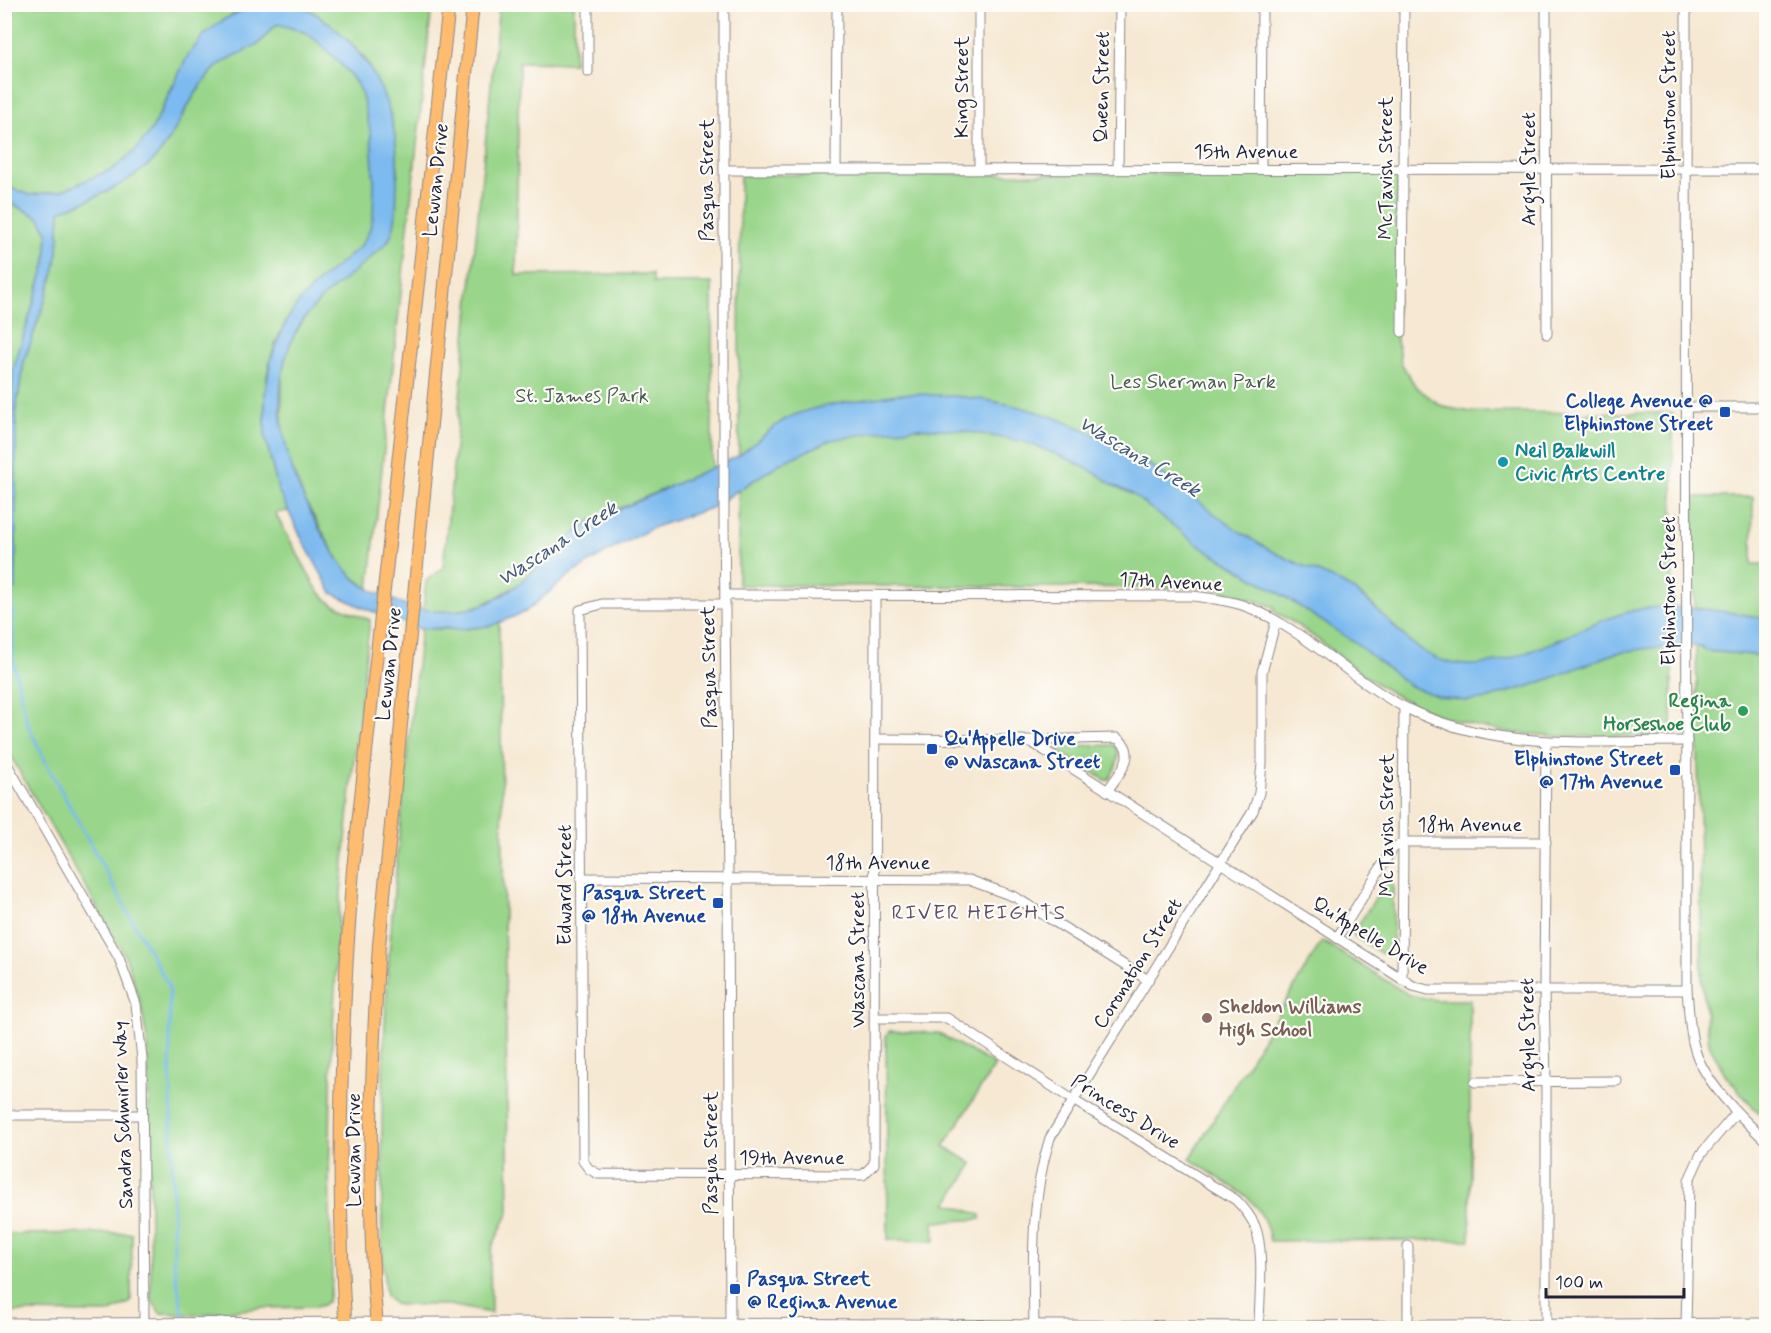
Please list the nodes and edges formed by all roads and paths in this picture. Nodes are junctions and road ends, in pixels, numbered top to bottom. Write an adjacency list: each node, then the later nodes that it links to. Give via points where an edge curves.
1 (449, 4): 65 (main road, Lewvan Drive, via 353,869 343,1012 340,1145)
2 (473, 4): 64 (main road, Lewvan Drive, via 385,878 375,1014 372,1212)
3 (588, 4): 12 (street)
4 (724, 4): 20 (street, Pasqua Street)
5 (837, 4): 21 (street)
6 (979, 4): 13 (street, King Street)
7 (1120, 4): 14 (street, Queen Street)
8 (1262, 4): 15 (street)
9 (1404, 4): 16 (street, McTavish Street)
10 (1546, 4): 17 (street, Argyle Street)
11 (1686, 4): 18 (street, Elphinstone Street)
12 (588, 72)
13 (979, 169): 14 (street, 15th Avenue); 21 (street, 15th Avenue)
14 (1118, 169): 15 (street, 15th Avenue)
15 (1261, 169): 16 (street, 15th Avenue)
16 (1402, 169): 17 (street, 15th Avenue); 22 (street, McTavish Street)
17 (1546, 169): 18 (street, 15th Avenue); 23 (street, Argyle Street)
18 (1686, 169): 19 (street, 15th Avenue); 24 (street, Elphinstone Street)
19 (1767, 169)
20 (725, 170): 21 (street, 15th Avenue); 27 (street, Pasqua Street)
21 (836, 170)
22 (1402, 332)
23 (1546, 334)
24 (1686, 407): 25 (street); 34 (street, Elphinstone Street)
25 (1767, 407)
26 (875, 596): 27 (street, 17th Avenue); 29 (street, 17th Avenue, via 1193,596 1242,605); 31 (street, Wascana Street)
27 (726, 600): 28 (street, 17th Avenue, via 602,604); 41 (street, Pasqua Street)
28 (580, 610): 40 (street, Edward Street)
29 (1276, 621): 30 (street, 17th Avenue); 39 (street, Coronation Street, via 1262,672 1259,794 1254,810)
30 (1404, 707): 33 (street, 17th Avenue, via 1440,723 1477,732); 37 (street, McTavish Street)
31 (875, 739): 32 (street, Qu'Appelle Drive); 42 (street, Wascana Street)
32 (1023, 740): 36 (street, Qu'Appelle Drive); 36 (street, Qu'Appelle Drive, via 1116,738 1124,743 1127,760)
33 (1546, 741): 34 (street, 17th Avenue); 38 (street, Argyle Street)
34 (1687, 741): 47 (street, Elphinstone Street)
35 (4, 759): 55 (street, Sandra Schmirler Way, via 108,938 128,980 140,1030)
36 (1107, 791): 39 (street, Qu'Appelle Drive)
37 (1404, 842): 38 (street, 18th Avenue); 43 (street, 18th Avenue, via 1393,848); 45 (street, McTavish Street)
38 (1546, 842): 46 (street, Argyle Street)
39 (1220, 864): 43 (street, Qu'Appelle Drive); 44 (street, Coronation Street)
40 (582, 878): 41 (street, 18th Avenue); 57 (street, Edward Street)
41 (728, 879): 42 (street, 18th Avenue); 58 (street, Pasqua Street)
42 (876, 880): 44 (street, 18th Avenue, via 969,880 1015,897); 48 (street, Wascana Street)
43 (1337, 938): 45 (street, Qu'Appelle Drive)
44 (1148, 980): 52 (street, Coronation Street)
45 (1402, 980): 46 (street, Qu'Appelle Drive, via 1428,990)
46 (1544, 990): 47 (street, Qu'Appelle Drive); 50 (street, Argyle Street)
47 (1687, 990): 53 (street, Elphinstone Street, via 1695,1051)
48 (875, 1018): 52 (street, Princess Drive, via 947,1018); 59 (street, Wascana Street, via 874,1164)
49 (1475, 1082): 50 (street)
50 (1546, 1082): 51 (street); 68 (street, Argyle Street)
51 (1617, 1082)
52 (1073, 1100): 70 (street, Coronation Street, via 1050,1138 1041,1164 1034,1211); 71 (street, Princess Drive, via 1236,1200 1247,1211 1259,1246)
53 (1736, 1113): 56 (street, Elphinstone Street); 69 (street, via 1701,1154 1689,1180)
54 (4, 1115): 55 (street)
55 (142, 1115): 61 (street, Sandra Schmirler Way)
56 (1767, 1141)
57 (583, 1161): 58 (street, 19th Avenue, via 598,1174)
58 (728, 1175): 59 (street, 19th Avenue); 66 (street, Pasqua Street)
59 (863, 1175)
60 (1408, 1246): 72 (street)
61 (144, 1322): 62 (street); 65 (street)
62 (4, 1323)
63 (1767, 1323): 69 (street)
64 (377, 1325): 65 (street); 66 (street)
65 (348, 1326)
66 (730, 1326): 67 (street)
67 (897, 1326): 70 (street)
68 (1546, 1326): 69 (street); 72 (street)
69 (1686, 1326)
70 (1034, 1327): 71 (street)
71 (1259, 1327): 72 (street)
72 (1408, 1327)

